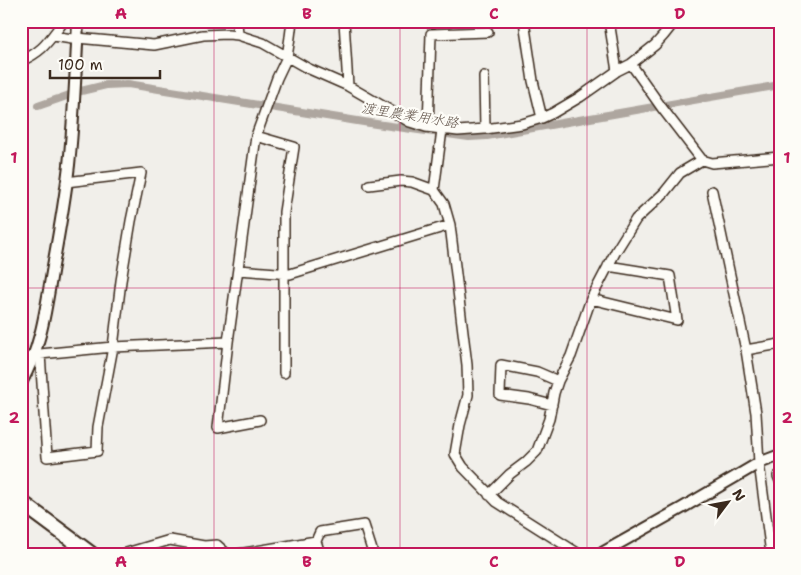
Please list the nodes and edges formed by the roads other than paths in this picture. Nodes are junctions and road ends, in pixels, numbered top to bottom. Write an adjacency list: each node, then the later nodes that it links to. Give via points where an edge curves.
1 (64, 21): 11 (street)
2 (78, 21): 12 (street)
3 (237, 21): 10 (street)
4 (292, 21): 13 (street)
5 (344, 21): 18 (street)
6 (524, 21): 19 (street)
7 (609, 21): 16 (street)
8 (676, 21): 15 (street)
9 (488, 32): 20 (street, via 431,34)
10 (238, 35): 12 (street, via 203,35 154,45); 13 (street, via 263,43)
11 (53, 36): 12 (street); 14 (street, via 40,51)
12 (77, 38): 26 (street)
13 (287, 57): 18 (street); 23 (street)
14 (21, 61)
15 (632, 64): 16 (street); 25 (street)
16 (617, 71): 19 (street, via 566,106)
17 (484, 76): 21 (street)
18 (348, 86): 20 (street, via 410,122)
19 (542, 118): 21 (street)
20 (428, 127): 22 (street)
21 (485, 129): 22 (street)
22 (442, 132): 28 (street)
23 (256, 136): 32 (street); 33 (street, via 294,147 284,212)
24 (780, 157): 25 (street, via 712,163)
25 (702, 160): 31 (street, via 680,172 664,193 636,219)
26 (66, 182): 37 (street, via 141,172 121,281); 39 (street)
27 (369, 185): 28 (street, via 401,181)
28 (434, 190): 30 (street, via 444,204)
29 (712, 191): 38 (street)
30 (450, 225): 33 (street); 50 (street, via 468,395 455,454 463,468)
31 (608, 266): 34 (street); 34 (street, via 670,276 677,320)
32 (238, 270): 33 (street); 35 (street)
33 (284, 274): 41 (street)
34 (591, 299): 42 (street, via 571,356)
35 (228, 342): 37 (street); 45 (street, via 218,428)
36 (780, 344): 38 (street)
37 (113, 347): 39 (street); 39 (street, via 98,427 97,452 48,457)
38 (746, 350): 47 (street, via 756,413)
39 (37, 355): 40 (street); 43 (street)
40 (21, 361)
41 (284, 373)
42 (558, 381): 44 (street); 44 (street, via 537,372 501,364 500,395)
43 (21, 383)
44 (552, 405): 50 (street, via 537,451)
45 (260, 420)
46 (780, 455): 47 (street)
47 (759, 463): 60 (street); 61 (street)
48 (780, 476): 49 (street)
49 (780, 481)
50 (489, 495): 59 (street)
51 (22, 504): 53 (highway)
52 (316, 541): 56 (street); 57 (street); 58 (street, via 320,532 364,525 372,550)
53 (91, 554)
54 (123, 554): 55 (street, via 170,540 217,545)
55 (227, 554)
56 (238, 554)
57 (320, 554)
58 (370, 554)
59 (579, 554)
60 (600, 554)
61 (771, 554)

